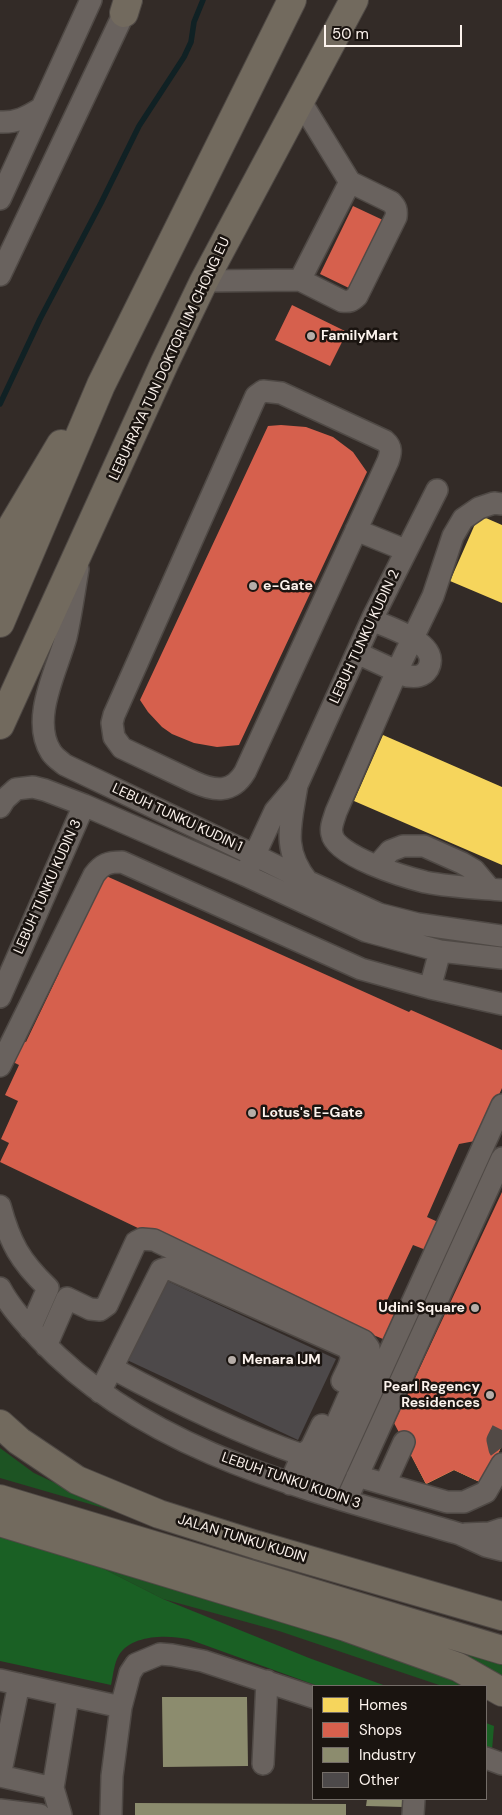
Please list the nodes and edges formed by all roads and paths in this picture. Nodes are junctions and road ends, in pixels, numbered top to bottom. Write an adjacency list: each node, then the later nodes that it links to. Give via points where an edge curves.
1 (92, 0): 6 (street)
2 (292, 0): 14 (highway)
3 (354, 0): 5 (highway, LEBUHRAYA TUN DOKTOR LIM CHONG EU)
4 (128, 4): 11 (street)
5 (301, 102): 9 (street); 12 (highway, LEBUHRAYA TUN DOKTOR LIM CHONG EU)
6 (40, 109): 7 (street, via 14,122); 10 (street)
7 (0, 122)
8 (0, 163): 10 (street)
9 (350, 182): 13 (street); 13 (street, via 391,202 397,211 357,296 348,302 342,301)
10 (3, 191)
11 (0, 275)
12 (204, 280): 13 (street); 21 (highway, LEBUHRAYA TUN DOKTOR LIM CHONG EU)
13 (300, 280)
14 (101, 385): 15 (highway); 24 (highway)
15 (65, 438): 19 (highway); 22 (highway)
16 (437, 490): 20 (street, LEBUH TUNKU KUDIN 2)
17 (502, 504): 25 (street, via 479,508 463,519 453,536 433,596)
18 (356, 530): 18 (street, via 238,782 227,788 211,789 122,748 114,737 114,715 256,396 271,391 281,393 389,444 388,461); 20 (street)
19 (0, 546)
20 (405, 550): 23 (street, LEBUH TUNKU KUDIN 2)
21 (80, 551): 28 (highway, LEBUHRAYA TUN DOKTOR LIM CHONG EU); 32 (street, LEBUH TUNKU KUDIN 1, via 66,637 45,706 44,730 52,753 65,765 86,776)
22 (0, 573)
23 (372, 620): 25 (street); 26 (street, LEBUH TUNKU KUDIN 2)
24 (0, 622)
25 (413, 639): 27 (street)
26 (357, 653): 27 (street); 29 (street, LEBUH TUNKU KUDIN 2)
27 (397, 671): 33 (street, via 332,825 336,844)
28 (0, 726)
29 (296, 785): 32 (street, LEBUH TUNKU KUDIN 2, via 275,810); 35 (street, LEBUH TUNKU KUDIN 2, via 290,846 296,864)
30 (84, 805): 31 (street, LEBUH TUNKU KUDIN 1, via 33,787 16,789); 34 (street, LEBUH TUNKU KUDIN 1); 41 (street, LEBUH TUNKU KUDIN 3)
31 (0, 807)
32 (254, 855): 34 (street, LEBUH TUNKU KUDIN 2); 35 (street, LEBUH TUNKU KUDIN 1)
33 (377, 866): 36 (street, via 426,882); 36 (street, via 390,851 403,846 424,846 474,870)
34 (245, 875): 38 (street, LEBUH TUNKU KUDIN 1, via 366,931)
35 (308, 882): 37 (street, LEBUH TUNKU KUDIN 1, via 379,914 418,924)
36 (496, 890)
37 (502, 936)
38 (440, 952): 39 (street, LEBUH TUNKU KUDIN 1); 40 (street)
39 (502, 958)
40 (430, 988): 42 (street); 43 (street, via 361,969 122,862 110,862 101,866 94,876)
41 (0, 997)
42 (502, 1004)
43 (0, 1066)
44 (502, 1105): 58 (street)
45 (502, 1158): 56 (street)
46 (0, 1206): 48 (street, via 7,1232 18,1254 48,1288)
47 (0, 1288): 48 (street, LEBUH TUNKU KUDIN 3)
48 (30, 1329): 49 (street, LEBUH TUNKU KUDIN 3)
49 (46, 1346): 51 (street, LEBUH TUNKU KUDIN 3); 58 (street, via 67,1298 90,1309 100,1310 107,1305 136,1242 142,1238 154,1240 364,1341 368,1352)
50 (112, 1368): 51 (street); 54 (street, via 196,1411); 54 (street, via 161,1270 167,1268 346,1347 351,1351 350,1363 311,1448)
51 (100, 1392): 58 (street, LEBUH TUNKU KUDIN 3, via 198,1447 248,1469)
52 (0, 1424): 66 (highway, JALAN TUNKU KUDIN, via 78,1480 159,1514)
53 (408, 1450): 57 (street)
54 (302, 1455): 58 (street)
55 (502, 1464): 57 (street, via 486,1492 464,1502 446,1502)
56 (358, 1476): 57 (street); 60 (street)
57 (392, 1486)
58 (308, 1489): 60 (street, LEBUH TUNKU KUDIN 3)
59 (0, 1499): 65 (highway)
60 (346, 1501): 63 (street, LEBUH TUNKU KUDIN 3)
61 (0, 1522): 67 (highway)
62 (502, 1529): 63 (street, LEBUH TUNKU KUDIN 3, via 490,1533)
63 (460, 1534): 64 (street, LEBUH TUNKU KUDIN 3)
64 (502, 1550)
65 (196, 1558): 67 (highway, via 295,1596); 68 (highway)
66 (502, 1616)
67 (346, 1626): 71 (highway, via 458,1667)
68 (502, 1650)
69 (267, 1681): 73 (street); 74 (street, via 203,1661 160,1654 136,1664 130,1673); 76 (street)
70 (9, 1682): 72 (street); 78 (street)
71 (502, 1692)
72 (68, 1696): 74 (street); 79 (street)
73 (312, 1697)
74 (122, 1707): 84 (street, via 112,1776)
75 (487, 1758): 77 (street)
76 (263, 1764)
77 (502, 1764)
78 (0, 1776): 79 (street)
79 (53, 1788): 83 (street)
80 (414, 1800): 85 (street)
81 (0, 1810): 82 (street)
82 (40, 1815)
83 (60, 1815)
84 (111, 1815)
85 (413, 1815)

